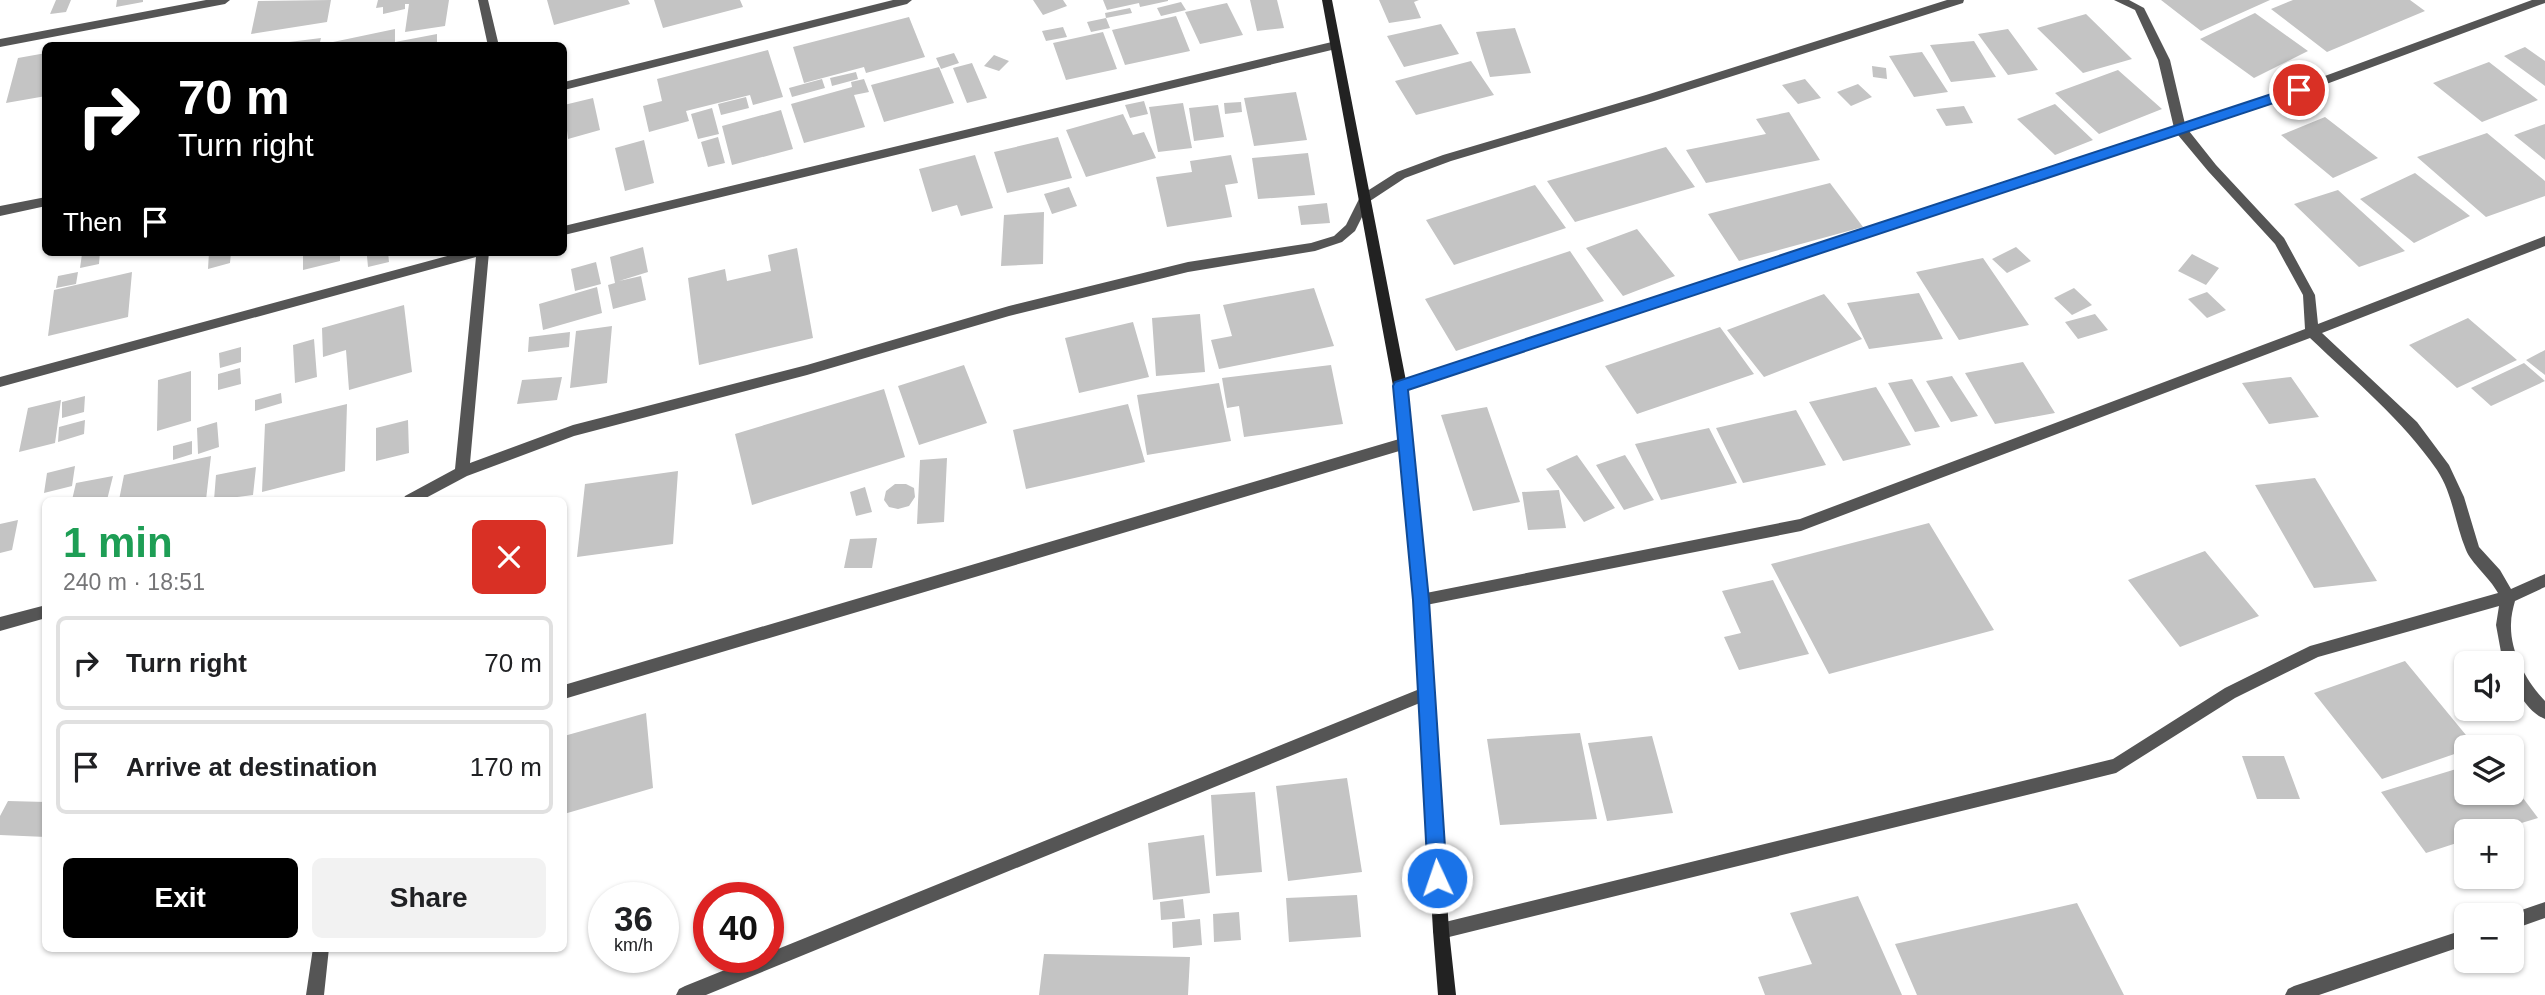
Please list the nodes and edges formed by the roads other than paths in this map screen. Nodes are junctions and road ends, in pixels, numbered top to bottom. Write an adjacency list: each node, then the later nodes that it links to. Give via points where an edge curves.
1 (225, 0): 10 (street)
2 (483, 0): 9 (street)
3 (907, 0): 12 (street)
4 (1327, 0): 11 (street)
5 (1959, 0): 14 (street, via 1447,158 1401,175)
6 (2119, 0): 8 (street)
7 (2543, 0): 13 (street)
8 (2142, 4): 13 (street, via 2164,60)
9 (493, 42)
10 (0, 43)
11 (1336, 45): 14 (street); 17 (street)
12 (567, 85)
13 (2180, 129): 21 (street, via 2280,241 2309,295); 23 (street)
14 (1365, 198): 23 (street); 25 (street, via 1351,228 1338,239 1311,248 1188,267 1009,311 572,431)
15 (42, 202): 16 (street)
16 (0, 211)
17 (567, 230)
18 (2545, 241): 21 (street)
19 (466, 256): 22 (street)
20 (481, 256): 25 (street)
21 (2312, 332): 28 (street, via 2412,426 2444,469 2473,550); 29 (street, via 1801,525)
22 (0, 382)
23 (1400, 386): 24 (street)
24 (1406, 443): 29 (street); 34 (street)
25 (462, 472): 26 (street)
26 (416, 497)
27 (2545, 580): 28 (street)
28 (2508, 597): 32 (street, via 2503,625); 39 (street, via 2315,651 2230,693 2116,766)
29 (1421, 600): 35 (street)
30 (42, 612): 31 (street)
31 (0, 624)
32 (2508, 651)
33 (2524, 685): 36 (street)
34 (567, 691)
35 (1427, 693): 39 (street); 43 (street)
36 (2545, 712)
37 (2545, 910): 38 (street)
38 (2524, 917)
39 (1441, 931): 44 (street)
40 (2454, 941): 45 (street)
41 (320, 952): 42 (street)
42 (315, 995)
43 (685, 995)
44 (1447, 995)
45 (2294, 995)

